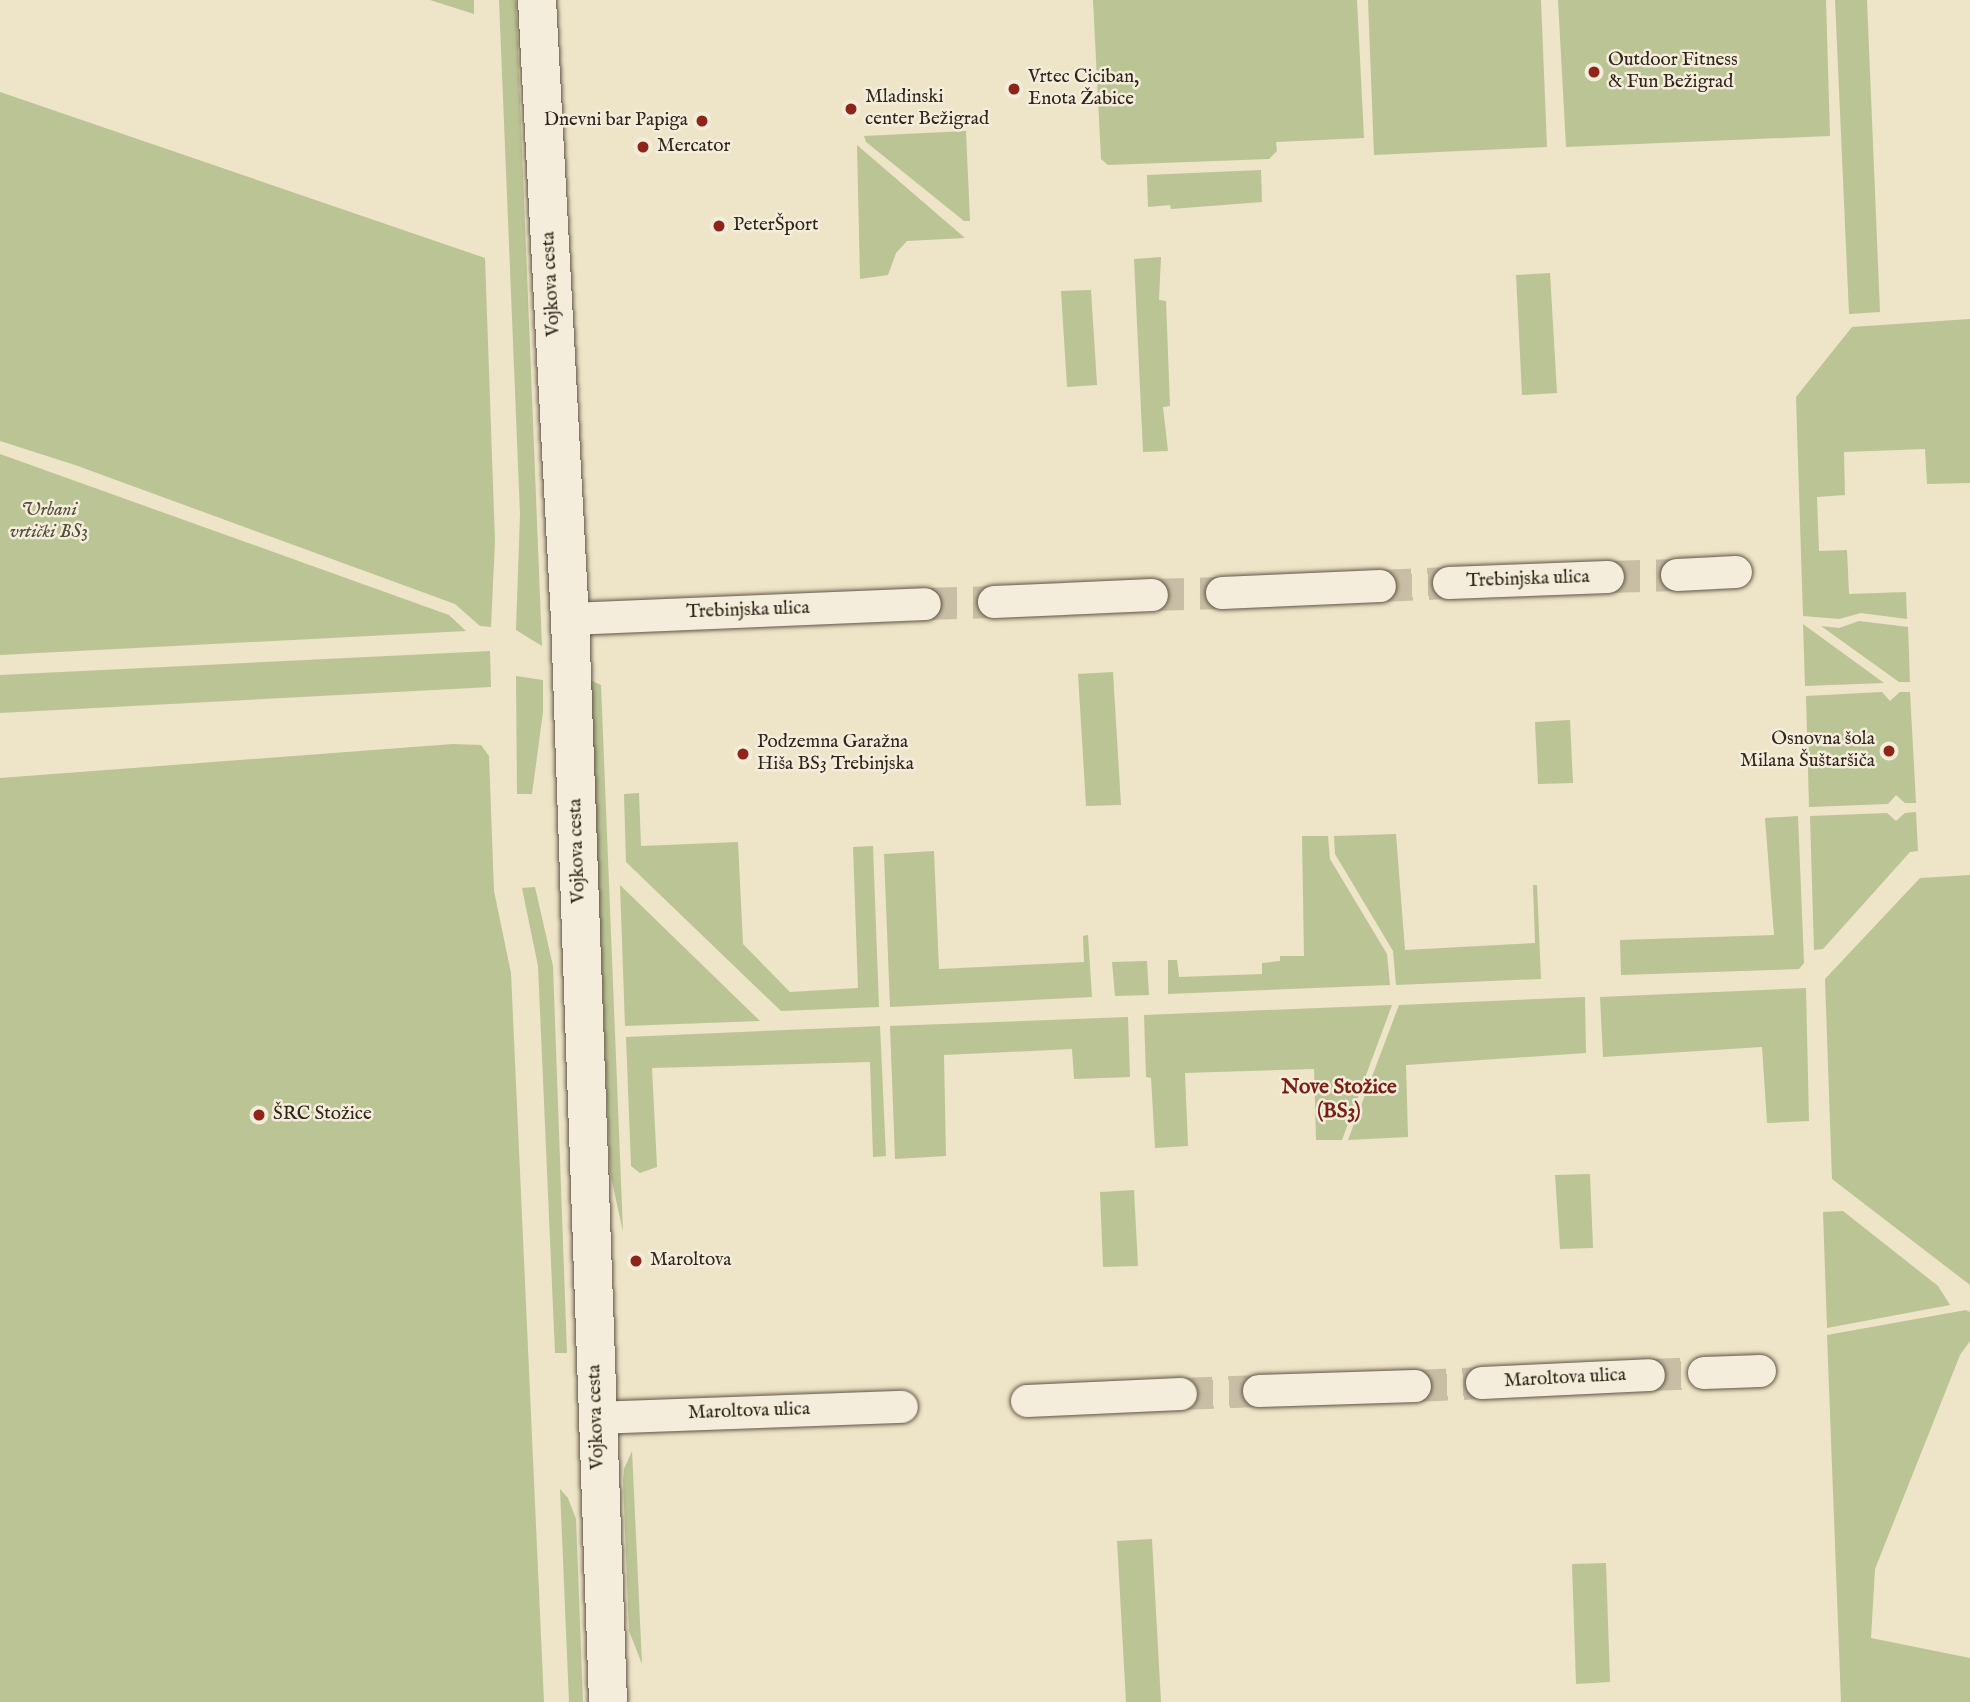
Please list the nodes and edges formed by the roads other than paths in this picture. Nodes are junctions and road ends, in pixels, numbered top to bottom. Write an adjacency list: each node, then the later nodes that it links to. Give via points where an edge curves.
1 (537, 0): 11 (street, Vojkova cesta)
2 (1736, 572): 3 (street)
3 (1677, 575)
4 (1608, 577): 5 (street, Trebinjska ulica)
5 (1449, 583)
6 (1380, 586): 7 (street)
7 (1222, 593)
8 (1152, 596): 9 (street)
9 (994, 602)
10 (925, 604): 11 (street, Trebinjska ulica)
11 (570, 619): 21 (street, Vojkova cesta)
12 (1760, 1371): 13 (street)
13 (1704, 1373)
14 (1650, 1375): 15 (street, Maroltova ulica)
15 (1482, 1383)
16 (1415, 1386): 17 (street)
17 (1259, 1391)
18 (1181, 1394): 19 (street)
19 (1027, 1401)
20 (902, 1407): 21 (street, Maroltova ulica)
21 (597, 1418): 22 (street, Vojkova cesta)
22 (608, 1702)

